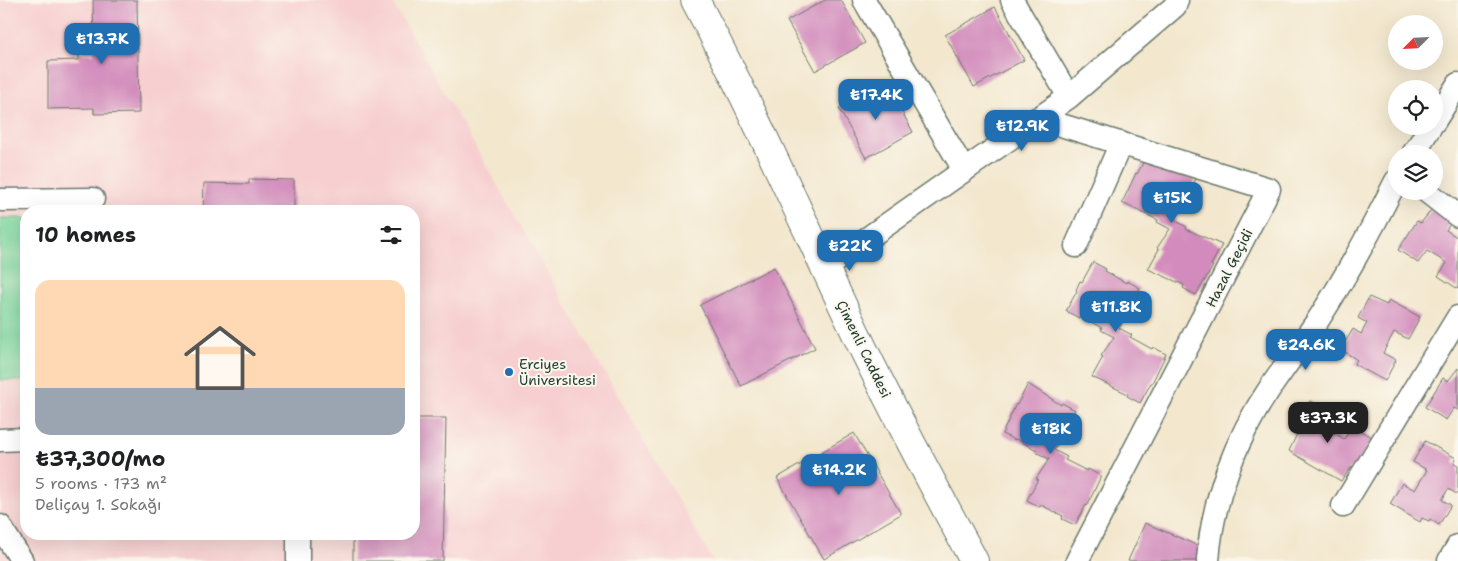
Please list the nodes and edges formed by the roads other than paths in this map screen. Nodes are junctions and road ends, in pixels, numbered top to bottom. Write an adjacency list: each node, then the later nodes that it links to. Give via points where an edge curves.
1 (695, 0): 17 (street, Çimenli Caddesi)
2 (864, 0): 10 (street)
3 (1012, 0): 6 (street)
4 (1177, 0): 6 (street, via 1175,6)
5 (1458, 84): 7 (street)
6 (1069, 97): 8 (street)
7 (1443, 108)
8 (1038, 118): 9 (street, Hazal Geçidi); 10 (street)
9 (1121, 143): 16 (street); 28 (street, Hazal Geçidi, via 1269,189)
10 (964, 170): 17 (street)
11 (1388, 196): 29 (street, via 1348,271 1270,388 1241,438 1220,495)
12 (0, 200): 13 (street)
13 (93, 200)
14 (1438, 200): 15 (street)
15 (1458, 216)
16 (1076, 246)
17 (825, 268): 27 (street, Çimenli Caddesi, via 897,416)
18 (1458, 317): 21 (street)
19 (0, 440): 20 (street)
20 (20, 440)
21 (1343, 506)
22 (0, 526): 25 (street)
23 (298, 540): 26 (street)
24 (1458, 546): 30 (street)
25 (22, 561)
26 (298, 561)
27 (974, 561)
28 (1076, 561)
29 (1208, 561)
30 (1449, 561)

